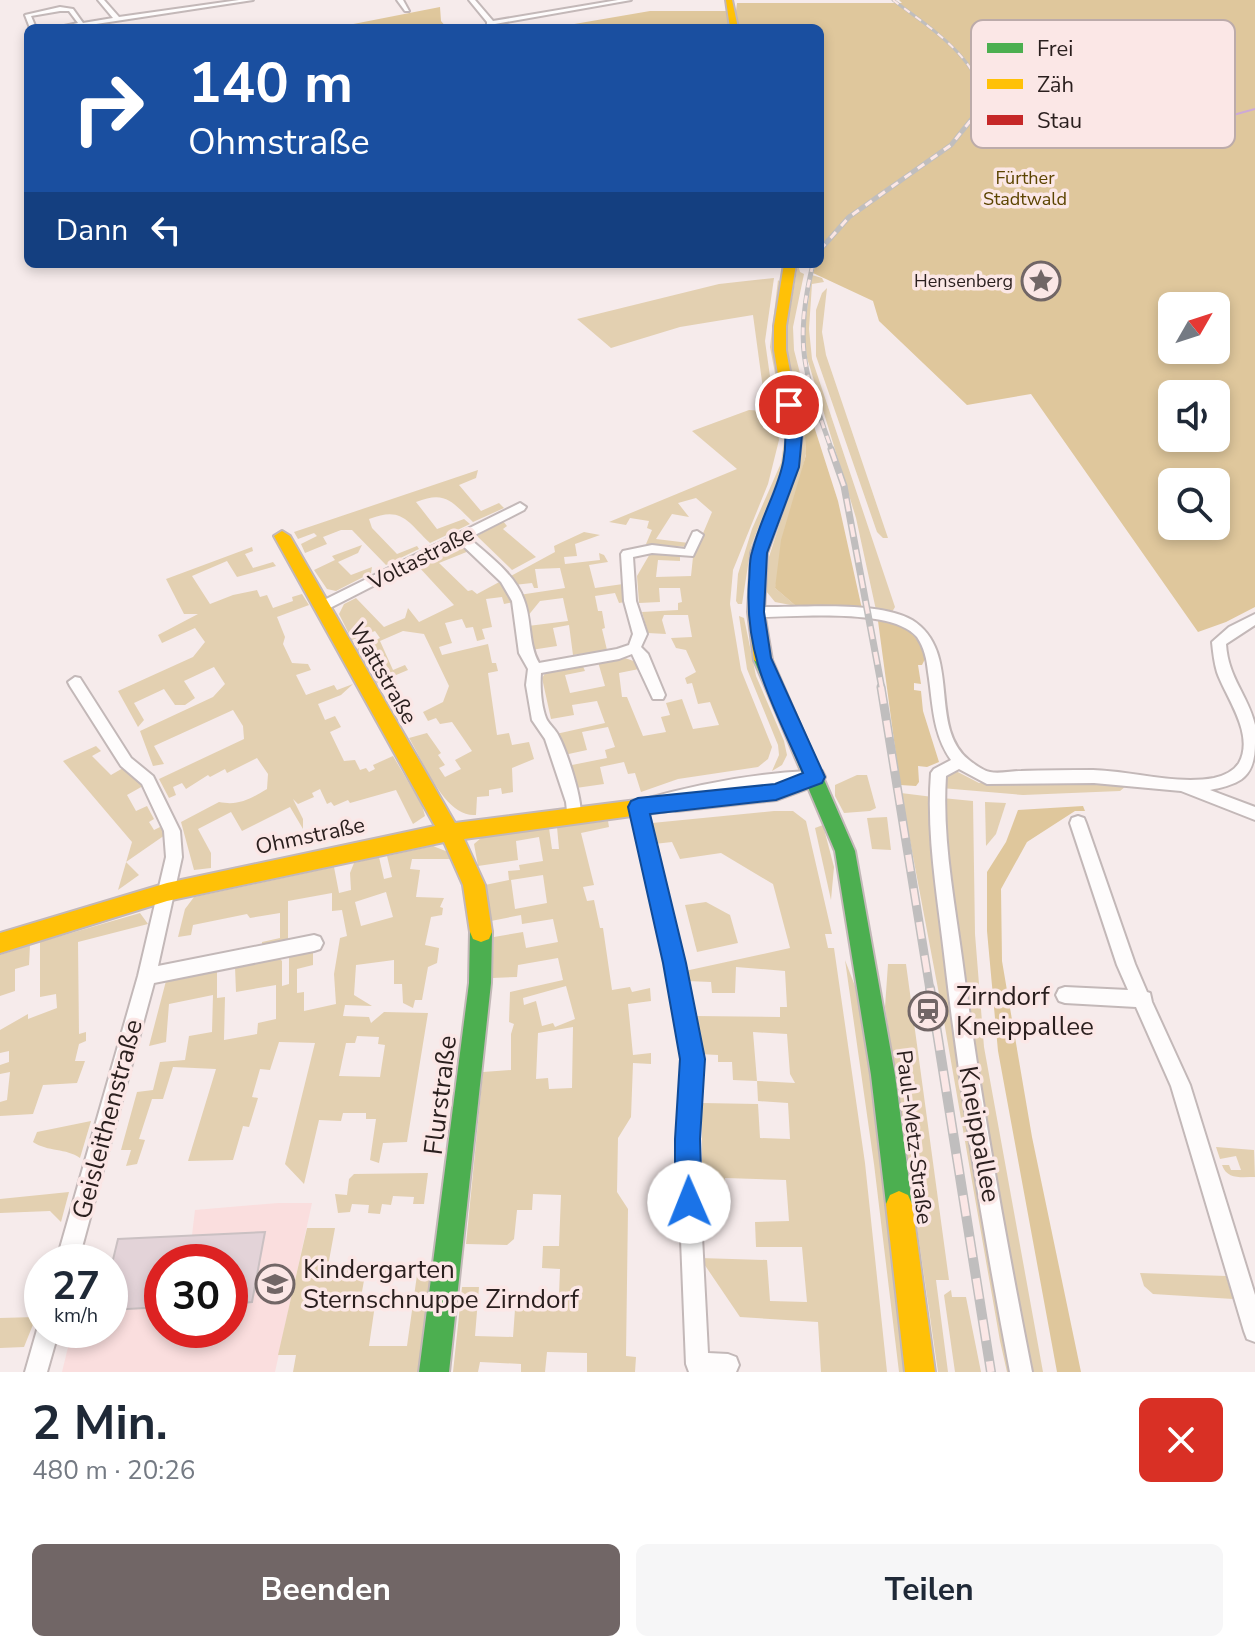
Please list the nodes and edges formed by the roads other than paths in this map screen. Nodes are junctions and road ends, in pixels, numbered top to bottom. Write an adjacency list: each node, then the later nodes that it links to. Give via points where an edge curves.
1 (101, 0): 14 (street)
2 (161, 0): 12 (street)
3 (244, 0): 4 (street); 9 (street)
4 (250, 0)
5 (400, 0): 11 (street)
6 (472, 0): 16 (street)
7 (628, 0): 10 (street)
8 (729, 0): 20 (street)
9 (213, 2): 12 (street)
10 (593, 2): 16 (street)
11 (407, 10)
12 (166, 11): 13 (street)
13 (142, 15): 14 (street); 15 (street)
14 (117, 19): 19 (street)
15 (149, 22)
16 (489, 23)
17 (31, 24): 18 (street, via 28,15 60,9 71,10)
18 (86, 24)
19 (96, 24)
20 (733, 24)
21 (789, 268): 27 (street, Paul-Metz-Straße, via 780,350 795,435 791,467 759,553)
22 (520, 507): 25 (street, Voltastraße)
23 (697, 535): 29 (street, via 689,553 652,549 627,554 630,601 640,634)
24 (282, 536): 26 (street, Wattstraße)
25 (461, 537): 26 (street, Voltastraße); 30 (street, via 506,579 518,601 526,653)
26 (321, 607): 40 (street, Wattstraße)
27 (756, 612): 33 (street, via 870,615 915,626 934,657 942,724); 34 (street, Paul-Metz-Straße, via 762,658)
28 (1255, 619): 35 (street, via 1219,642 1218,658 1245,723 1252,748 1249,761 1231,779)
29 (634, 648): 30 (street); 32 (street)
30 (535, 669): 38 (street, via 539,720 552,737)
31 (75, 682): 41 (street, Geisleithenstraße, via 126,762 148,780 172,831 174,857)
32 (658, 695)
33 (958, 763): 35 (street, via 987,778 1111,777); 54 (street, Kneippallee, via 939,773 942,861 960,1014)
34 (815, 777): 36 (street, Ohmstraße, via 776,792); 53 (street, Paul-Metz-Straße, via 845,851 883,1075)
35 (1183, 787): 37 (street)
36 (638, 807): 38 (street, Ohmstraße); 50 (street, via 692,1059 687,1139 697,1364)
37 (1255, 814)
38 (574, 815): 40 (street, Ohmstraße)
39 (1078, 823): 46 (street, via 1126,965)
40 (448, 832): 41 (street, Ohmstraße); 52 (street, Flurstraße, via 475,887 484,939)
41 (167, 892): 42 (street, Ohmstraße); 44 (street, Geisleithenstraße)
42 (0, 943)
43 (314, 943): 44 (street)
44 (147, 976): 47 (street, Geisleithenstraße)
45 (1065, 995): 46 (street)
46 (1144, 999): 48 (street, via 1180,1085)
47 (72, 1244)
48 (1255, 1331)
49 (43, 1348): 51 (street)
50 (728, 1365)
51 (36, 1372)
52 (434, 1372)
53 (920, 1372)
54 (1021, 1372)

